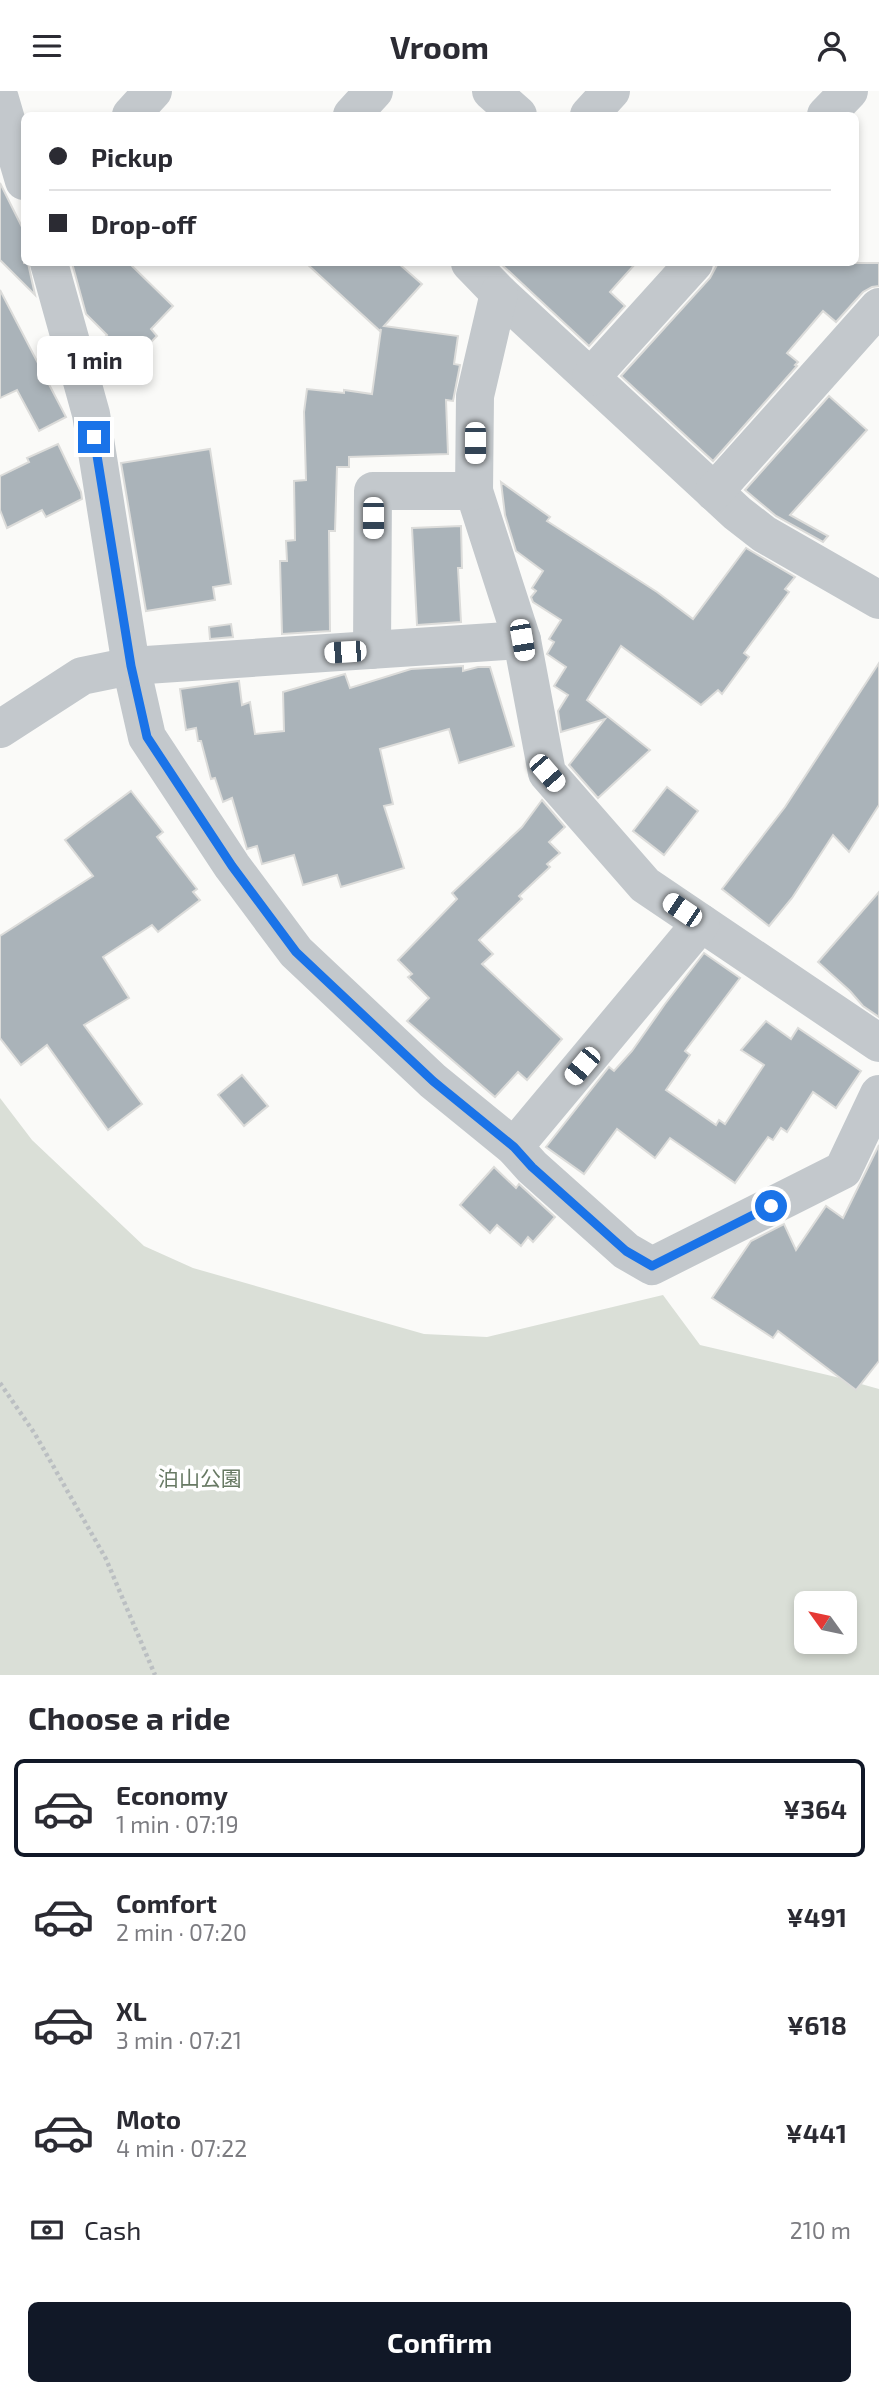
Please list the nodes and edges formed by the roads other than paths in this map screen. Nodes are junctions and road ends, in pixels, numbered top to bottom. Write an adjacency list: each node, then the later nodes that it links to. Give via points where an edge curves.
1 (153, 91): 7 (street)
2 (374, 91): 8 (street)
3 (491, 91): 9 (street)
4 (611, 91): 10 (street)
5 (849, 91): 11 (street)
6 (1, 111): 12 (street)
7 (134, 112)
8 (355, 112)
9 (515, 112)
10 (592, 112)
11 (830, 112)
12 (21, 172)
13 (50, 266): 24 (street, via 91,414)
14 (473, 266): 16 (street)
15 (691, 266): 18 (street)
16 (499, 293): 18 (street); 19 (street, via 475,396)
17 (879, 307): 20 (street)
18 (591, 377): 20 (street)
19 (474, 491): 22 (street); 23 (street, via 373,491)
20 (714, 492): 21 (street, via 764,534)
21 (873, 585)
22 (522, 640): 23 (street); 26 (street, via 547,773 645,885)
23 (372, 650): 24 (street)
24 (131, 666): 25 (street, via 82,676); 29 (street, via 147,737 232,866 296,952 433,1081)
25 (0, 729)
26 (701, 923): 27 (street); 29 (street)
27 (879, 1044)
28 (879, 1094): 29 (street, via 843,1170 652,1266 626,1251)
29 (514, 1147)

